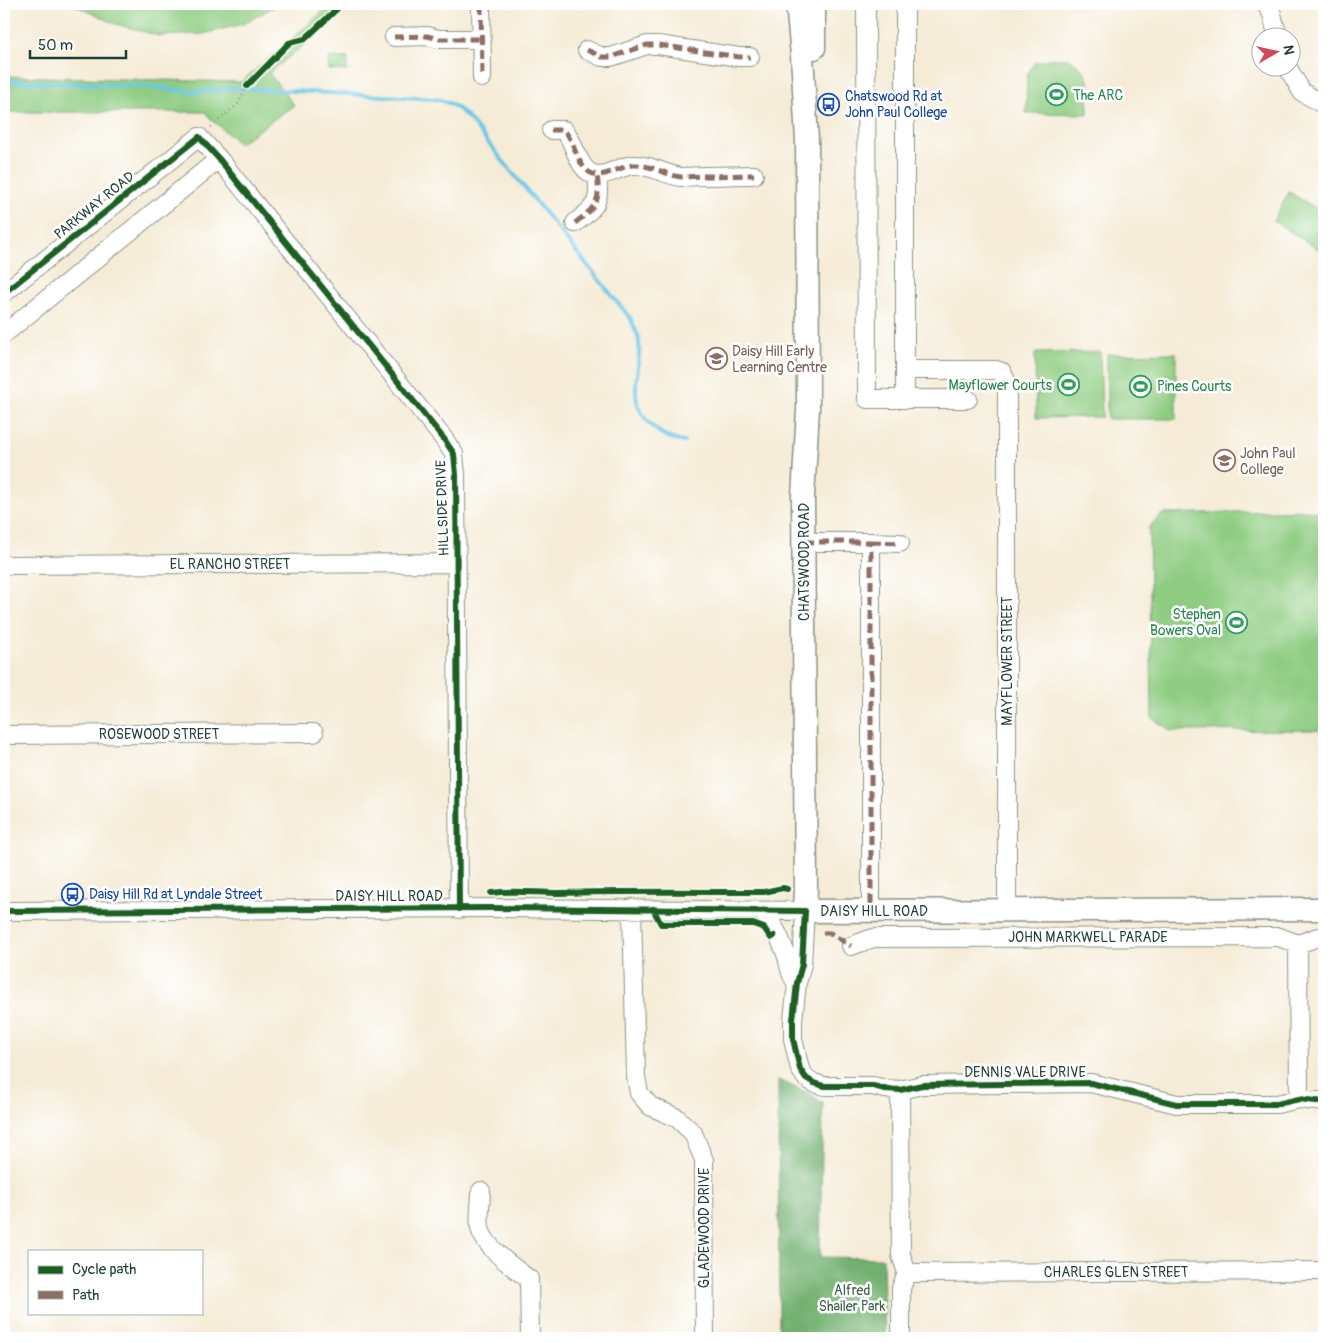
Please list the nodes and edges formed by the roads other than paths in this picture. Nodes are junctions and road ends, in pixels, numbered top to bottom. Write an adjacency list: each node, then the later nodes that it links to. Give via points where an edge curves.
1 (481, 4): 9 (street)
2 (797, 4): 17 (main road, CHATSWOOD ROAD)
3 (814, 4): 17 (main road, CHATSWOOD ROAD, via 814,74)
4 (866, 4): 25 (street, via 867,399)
5 (905, 4): 24 (street)
6 (1266, 4): 7 (street)
7 (1276, 28)
8 (394, 37): 9 (street)
9 (481, 39): 12 (street)
10 (587, 50): 11 (street, via 602,57 611,57 647,45 658,45)
11 (750, 57)
12 (482, 78)
13 (1294, 78): 14 (street, via 1302,92)
14 (1324, 105)
15 (551, 130): 19 (street, via 564,130 582,165)
16 (199, 137): 18 (street, HILLSIDE DRIVE); 22 (street, PARKWAY ROAD)
17 (807, 140): 27 (main road, CHATSWOOD ROAD, via 808,409)
18 (219, 159): 23 (street); 30 (street, HILLSIDE DRIVE, via 454,454)
19 (597, 175): 20 (street, via 634,165 681,177); 21 (street, via 599,191 593,210)
20 (754, 175)
21 (575, 223)
22 (4, 293)
23 (4, 334)
24 (905, 370): 25 (street); 36 (street, MAYFLOWER STREET, via 996,370 1002,372 1006,383)
25 (905, 399): 26 (street)
26 (968, 399)
27 (804, 542): 28 (street); 40 (main road, CHATSWOOD ROAD)
28 (871, 542): 29 (street); 41 (street)
29 (900, 542)
30 (456, 562): 31 (street, EL RANCHO STREET); 35 (street, HILLSIDE DRIVE)
31 (4, 565)
32 (314, 733): 33 (street, ROSEWOOD STREET)
33 (4, 735)
34 (632, 908): 35 (street, DAISY HILL ROAD); 39 (street, DAISY HILL ROAD); 54 (street, GLADEWOOD DRIVE, via 639,1093 650,1106 677,1118 693,1132 704,1160)
35 (459, 909): 38 (street, DAISY HILL ROAD)
36 (1007, 910): 37 (main road, DAISY HILL ROAD); 41 (main road, DAISY HILL ROAD)
37 (1324, 910)
38 (4, 911)
39 (761, 911): 40 (street, DAISY HILL ROAD); 45 (street, CHATSWOOD ROAD, via 774,924 792,978)
40 (805, 911): 41 (main road, DAISY HILL ROAD); 45 (street, CHATSWOOD ROAD, via 802,964)
41 (871, 911)
42 (1324, 937): 43 (street)
43 (1298, 944): 44 (street, JOHN MARKWELL PARADE, via 1279,937 873,938); 48 (street)
44 (851, 946)
45 (797, 983): 46 (street, CHATSWOOD ROAD, via 793,1039 800,1069)
46 (814, 1083): 47 (street, DENNIS VALE DRIVE)
47 (900, 1090): 48 (street, DENNIS VALE DRIVE, via 922,1085 1091,1083 1178,1104 1278,1104); 52 (street, via 901,1255)
48 (1299, 1099): 49 (street, DENNIS VALE DRIVE)
49 (1324, 1102)
50 (481, 1191): 53 (street, via 480,1228 488,1243 530,1279)
51 (1324, 1271): 52 (street, CHARLES GLEN STREET)
52 (907, 1273): 55 (street, via 901,1288)
53 (530, 1338)
54 (705, 1338)
55 (901, 1338)

